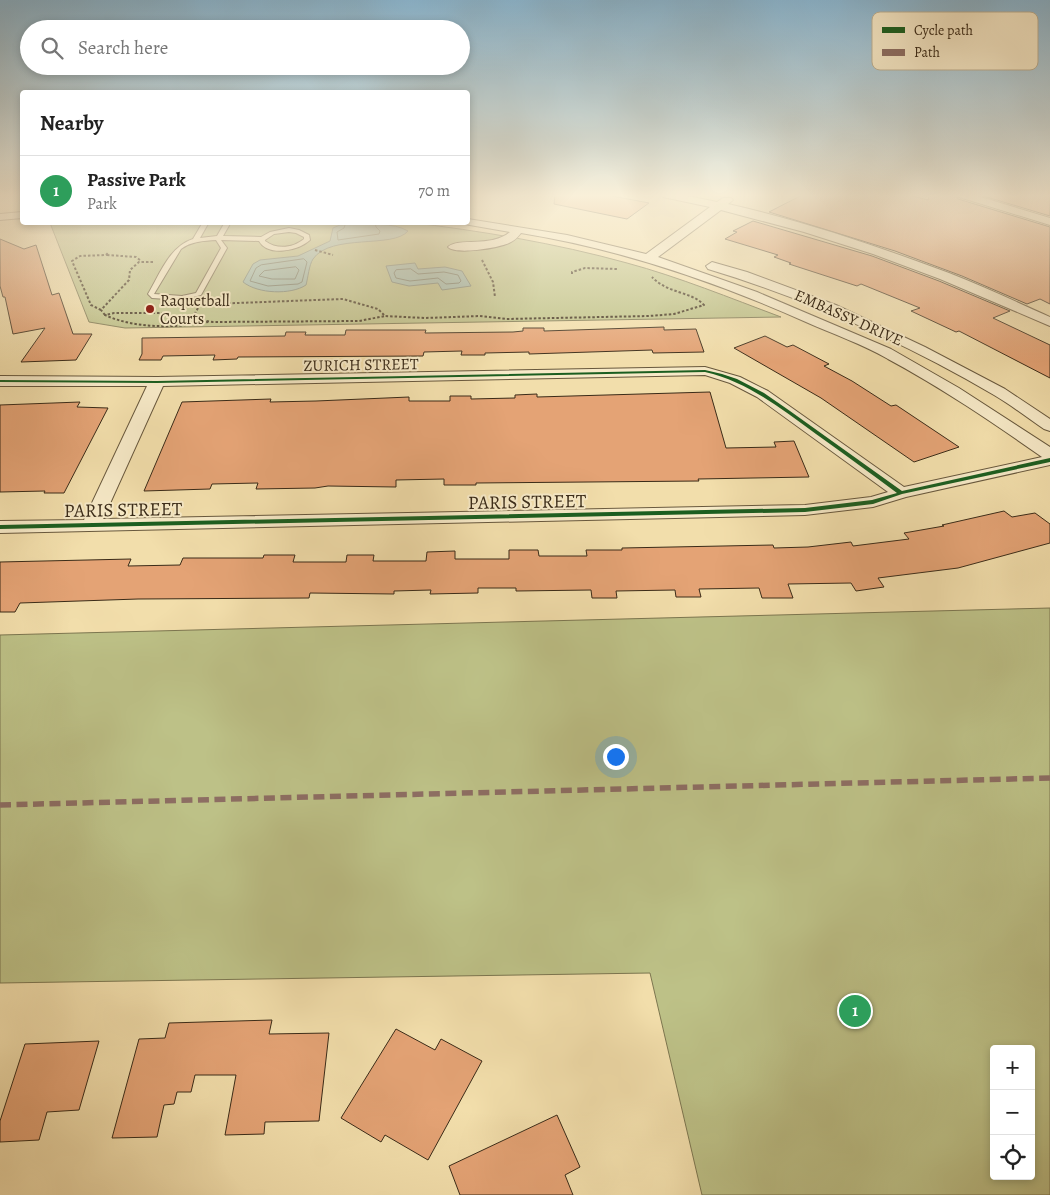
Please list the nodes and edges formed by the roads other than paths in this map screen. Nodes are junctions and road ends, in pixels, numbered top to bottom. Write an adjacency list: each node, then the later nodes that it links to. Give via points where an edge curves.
1 (177, 251): 2 (lane, via 151,294 154,298 199,294)
2 (222, 251)
3 (636, 251): 7 (street, EMBASSY DRIVE)
4 (643, 251): 7 (street, EMBASSY DRIVE)
5 (657, 251): 7 (street)
6 (873, 251): 8 (street, via 928,270)
7 (653, 254): 11 (street, EMBASSY DRIVE, via 742,275 831,308 1000,392); 12 (street, EMBASSY DRIVE, via 893,356)
8 (1050, 322)
9 (0, 381): 10 (street, ZURICH STREET)
10 (157, 382): 14 (street, ZURICH STREET, via 695,371 723,374 770,398); 15 (street)
11 (1050, 426)
12 (1050, 455)
13 (1050, 460): 14 (street, PARIS STREET)
14 (901, 492): 15 (street, PARIS STREET, via 873,502 805,510)
15 (91, 525): 16 (street, PARIS STREET)
16 (0, 527)

